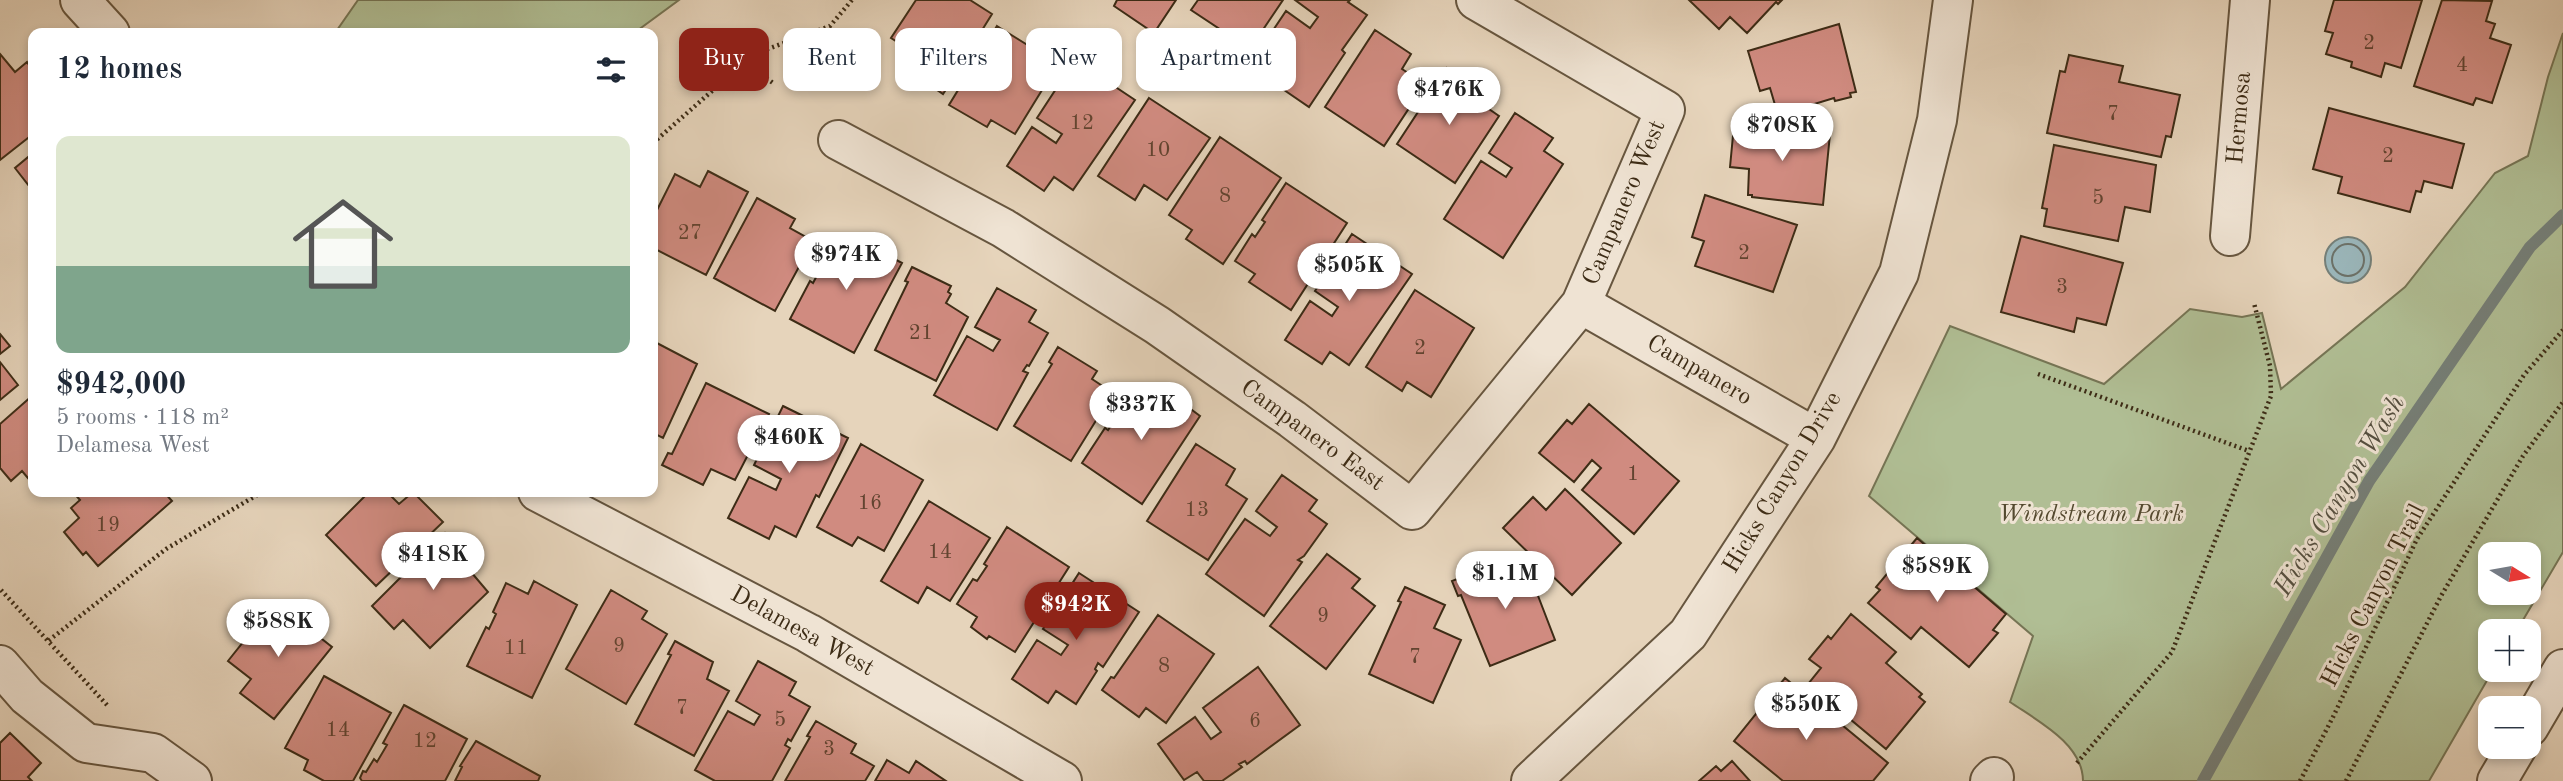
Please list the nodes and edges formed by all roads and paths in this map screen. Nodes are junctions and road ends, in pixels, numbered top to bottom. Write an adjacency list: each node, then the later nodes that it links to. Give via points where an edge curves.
1 (80, 0): 6 (street)
2 (852, 0): 7 (path, via 830,26)
3 (1476, 0): 15 (street, Campanero West, via 1665,110)
4 (1953, 0): 19 (street, Hicks Canyon Drive, via 1937,120 1899,273)
5 (2250, 0): 13 (street, Hermosa)
6 (105, 28)
7 (769, 48)
8 (769, 80): 9 (path)
9 (773, 83)
10 (711, 91): 11 (path)
11 (658, 139)
12 (838, 140): 15 (street, Campanero East, via 1003,228 1157,325 1412,510)
13 (2230, 236)
14 (2254, 303): 20 (path, via 2270,366 2271,396)
15 (1581, 304): 19 (street, Campanero)
16 (2563, 330): 34 (path, Hicks Canyon Trail, via 2524,375 2417,539)
17 (2038, 374): 20 (path)
18 (2563, 402): 35 (path, via 2522,456 2441,596)
19 (1816, 438): 33 (street, Hicks Canyon Drive, via 1688,634)
20 (2249, 451): 30 (path, via 2172,652)
21 (254, 497): 24 (path, via 166,549)
22 (548, 497): 32 (street, Delamesa West, via 808,633)
23 (1, 590): 24 (path)
24 (48, 640): 27 (path)
25 (0, 666): 31 (street, via 27,696 86,743 153,753)
26 (2563, 669): 28 (street)
27 (108, 706)
28 (2541, 707)
29 (2510, 759): 36 (street)
30 (2077, 762)
31 (192, 781)
32 (1062, 781)
33 (1531, 781)
34 (2300, 781)
35 (2346, 781)
36 (2497, 781)

